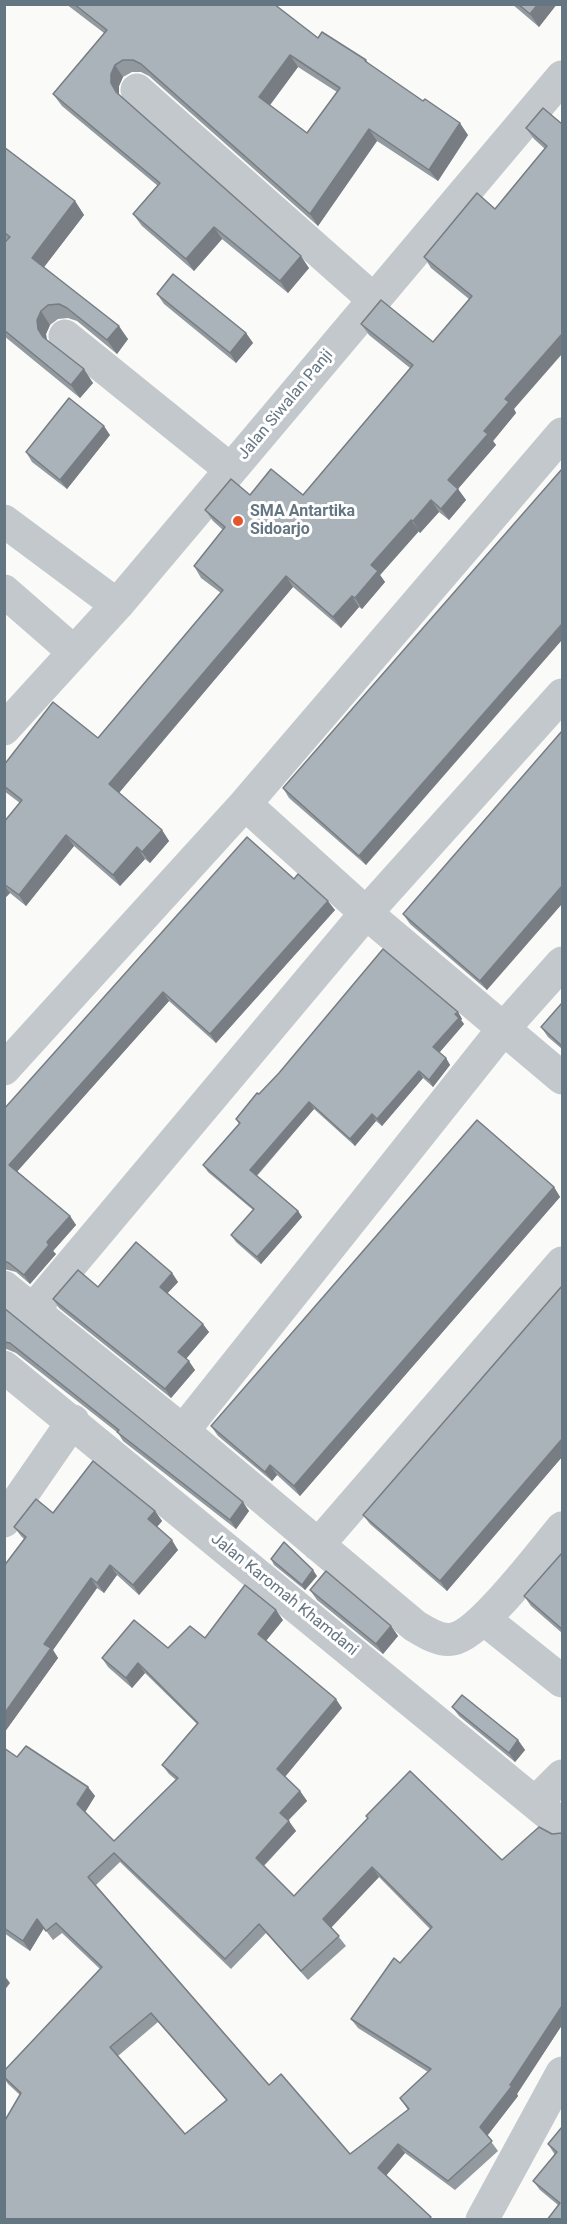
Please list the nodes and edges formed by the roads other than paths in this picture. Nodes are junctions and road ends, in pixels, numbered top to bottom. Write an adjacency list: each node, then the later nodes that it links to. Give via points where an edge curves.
1 (562, 77): 3 (street, Jalan Siwalan Panji)
2 (137, 90): 3 (street)
3 (374, 300): 6 (street, Jalan Siwalan Panji)
4 (65, 336): 6 (street)
5 (562, 435): 13 (street)
6 (231, 470): 9 (street, Jalan Siwalan Panji)
7 (4, 521): 9 (street)
8 (8, 603): 10 (street)
9 (117, 605): 10 (street, Jalan Siwalan Panji)
10 (74, 652): 12 (street, Jalan Siwalan Panji)
11 (562, 695): 14 (street)
12 (4, 729)
13 (245, 804): 14 (street); 17 (street)
14 (366, 913): 16 (street); 21 (street)
15 (562, 963): 16 (street)
16 (504, 1028): 18 (street); 24 (street)
17 (4, 1069)
18 (562, 1078)
19 (562, 1263): 27 (street)
20 (4, 1287): 21 (street)
21 (32, 1311): 24 (street)
22 (4, 1367): 23 (street, Jalan Karomah Khamdani)
23 (73, 1421): 25 (street); 31 (street, Jalan Karomah Khamdani)
24 (183, 1431): 27 (street)
25 (4, 1521)
26 (562, 1528): 28 (street)
27 (318, 1545): 28 (street, via 429,1634 451,1640)
28 (484, 1619): 29 (street)
29 (562, 1681)
30 (562, 1776): 31 (street)
31 (536, 1802): 32 (street, Jalan Karomah Khamdani)
32 (562, 1826)
33 (562, 2073): 34 (street)
34 (482, 2220)

